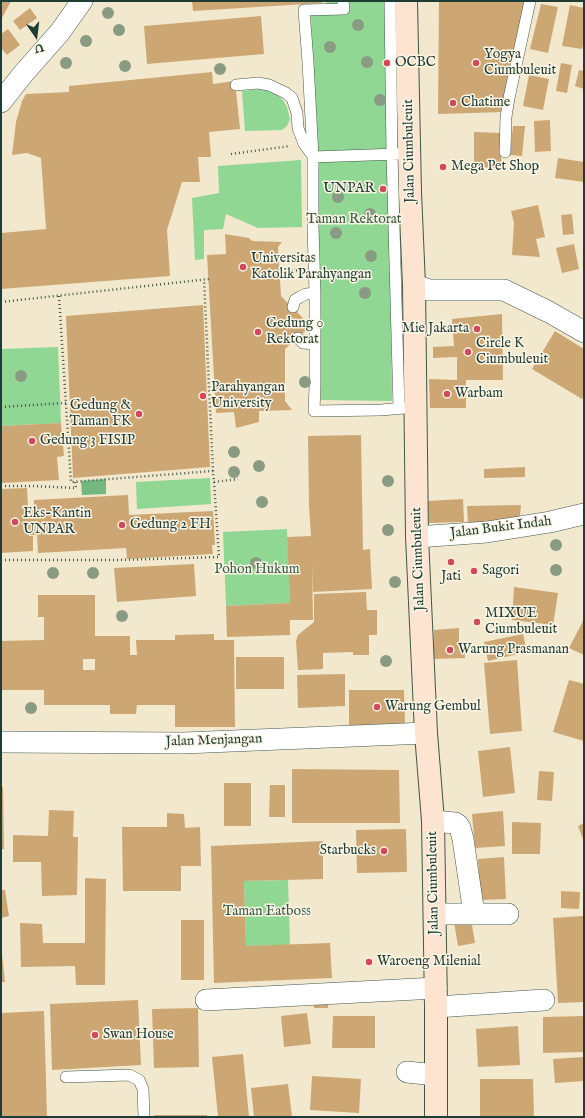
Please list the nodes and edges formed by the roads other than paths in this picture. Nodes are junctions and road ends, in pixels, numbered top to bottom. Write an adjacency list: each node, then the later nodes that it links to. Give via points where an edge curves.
1 (82, 1): 8 (street, via 60,32)
2 (343, 1): 11 (lane, via 344,9 304,10)
3 (390, 1): 6 (lane)
4 (406, 1): 6 (main road, Jalan Ciumbuleuit)
5 (530, 1): 9 (lane, via 509,98)
6 (399, 26): 10 (main road, Jalan Ciumbuleuit)
7 (236, 85): 11 (lane, via 269,85 292,98 298,128 304,144)
8 (1, 102)
9 (505, 152)
10 (401, 154): 11 (lane); 12 (main road, Jalan Ciumbuleuit)
11 (313, 157): 13 (lane)
12 (405, 283): 15 (street, via 429,290 504,290); 18 (main road, Jalan Ciumbuleuit)
13 (315, 293): 14 (lane, via 300,296 295,300); 17 (lane)
14 (293, 307)
15 (584, 332)
16 (298, 338): 17 (lane, via 303,343)
17 (315, 344): 18 (lane, via 314,411)
18 (407, 408): 20 (main road, Jalan Ciumbuleuit)
19 (584, 514): 20 (street, Jalan Bukit Indah, via 487,532)
20 (417, 537): 21 (main road, Jalan Ciumbuleuit)
21 (426, 733): 22 (street, Jalan Menjangan, via 184,743); 23 (main road, Jalan Ciumbuleuit)
22 (1, 742)
23 (433, 821): 24 (main road, Jalan Ciumbuleuit); 25 (street, via 455,823 460,828)
24 (435, 914): 25 (street); 27 (main road, Jalan Ciumbuleuit)
25 (474, 914): 26 (street)
26 (508, 914)
27 (436, 997): 28 (street); 29 (street); 31 (main road, Jalan Ciumbuleuit)
28 (206, 1000)
29 (544, 1000)
30 (407, 1072): 31 (street)
31 (436, 1076): 34 (main road, Jalan Ciumbuleuit)
32 (66, 1077): 33 (lane, via 128,1075 139,1080)
33 (144, 1117)
34 (436, 1117)

